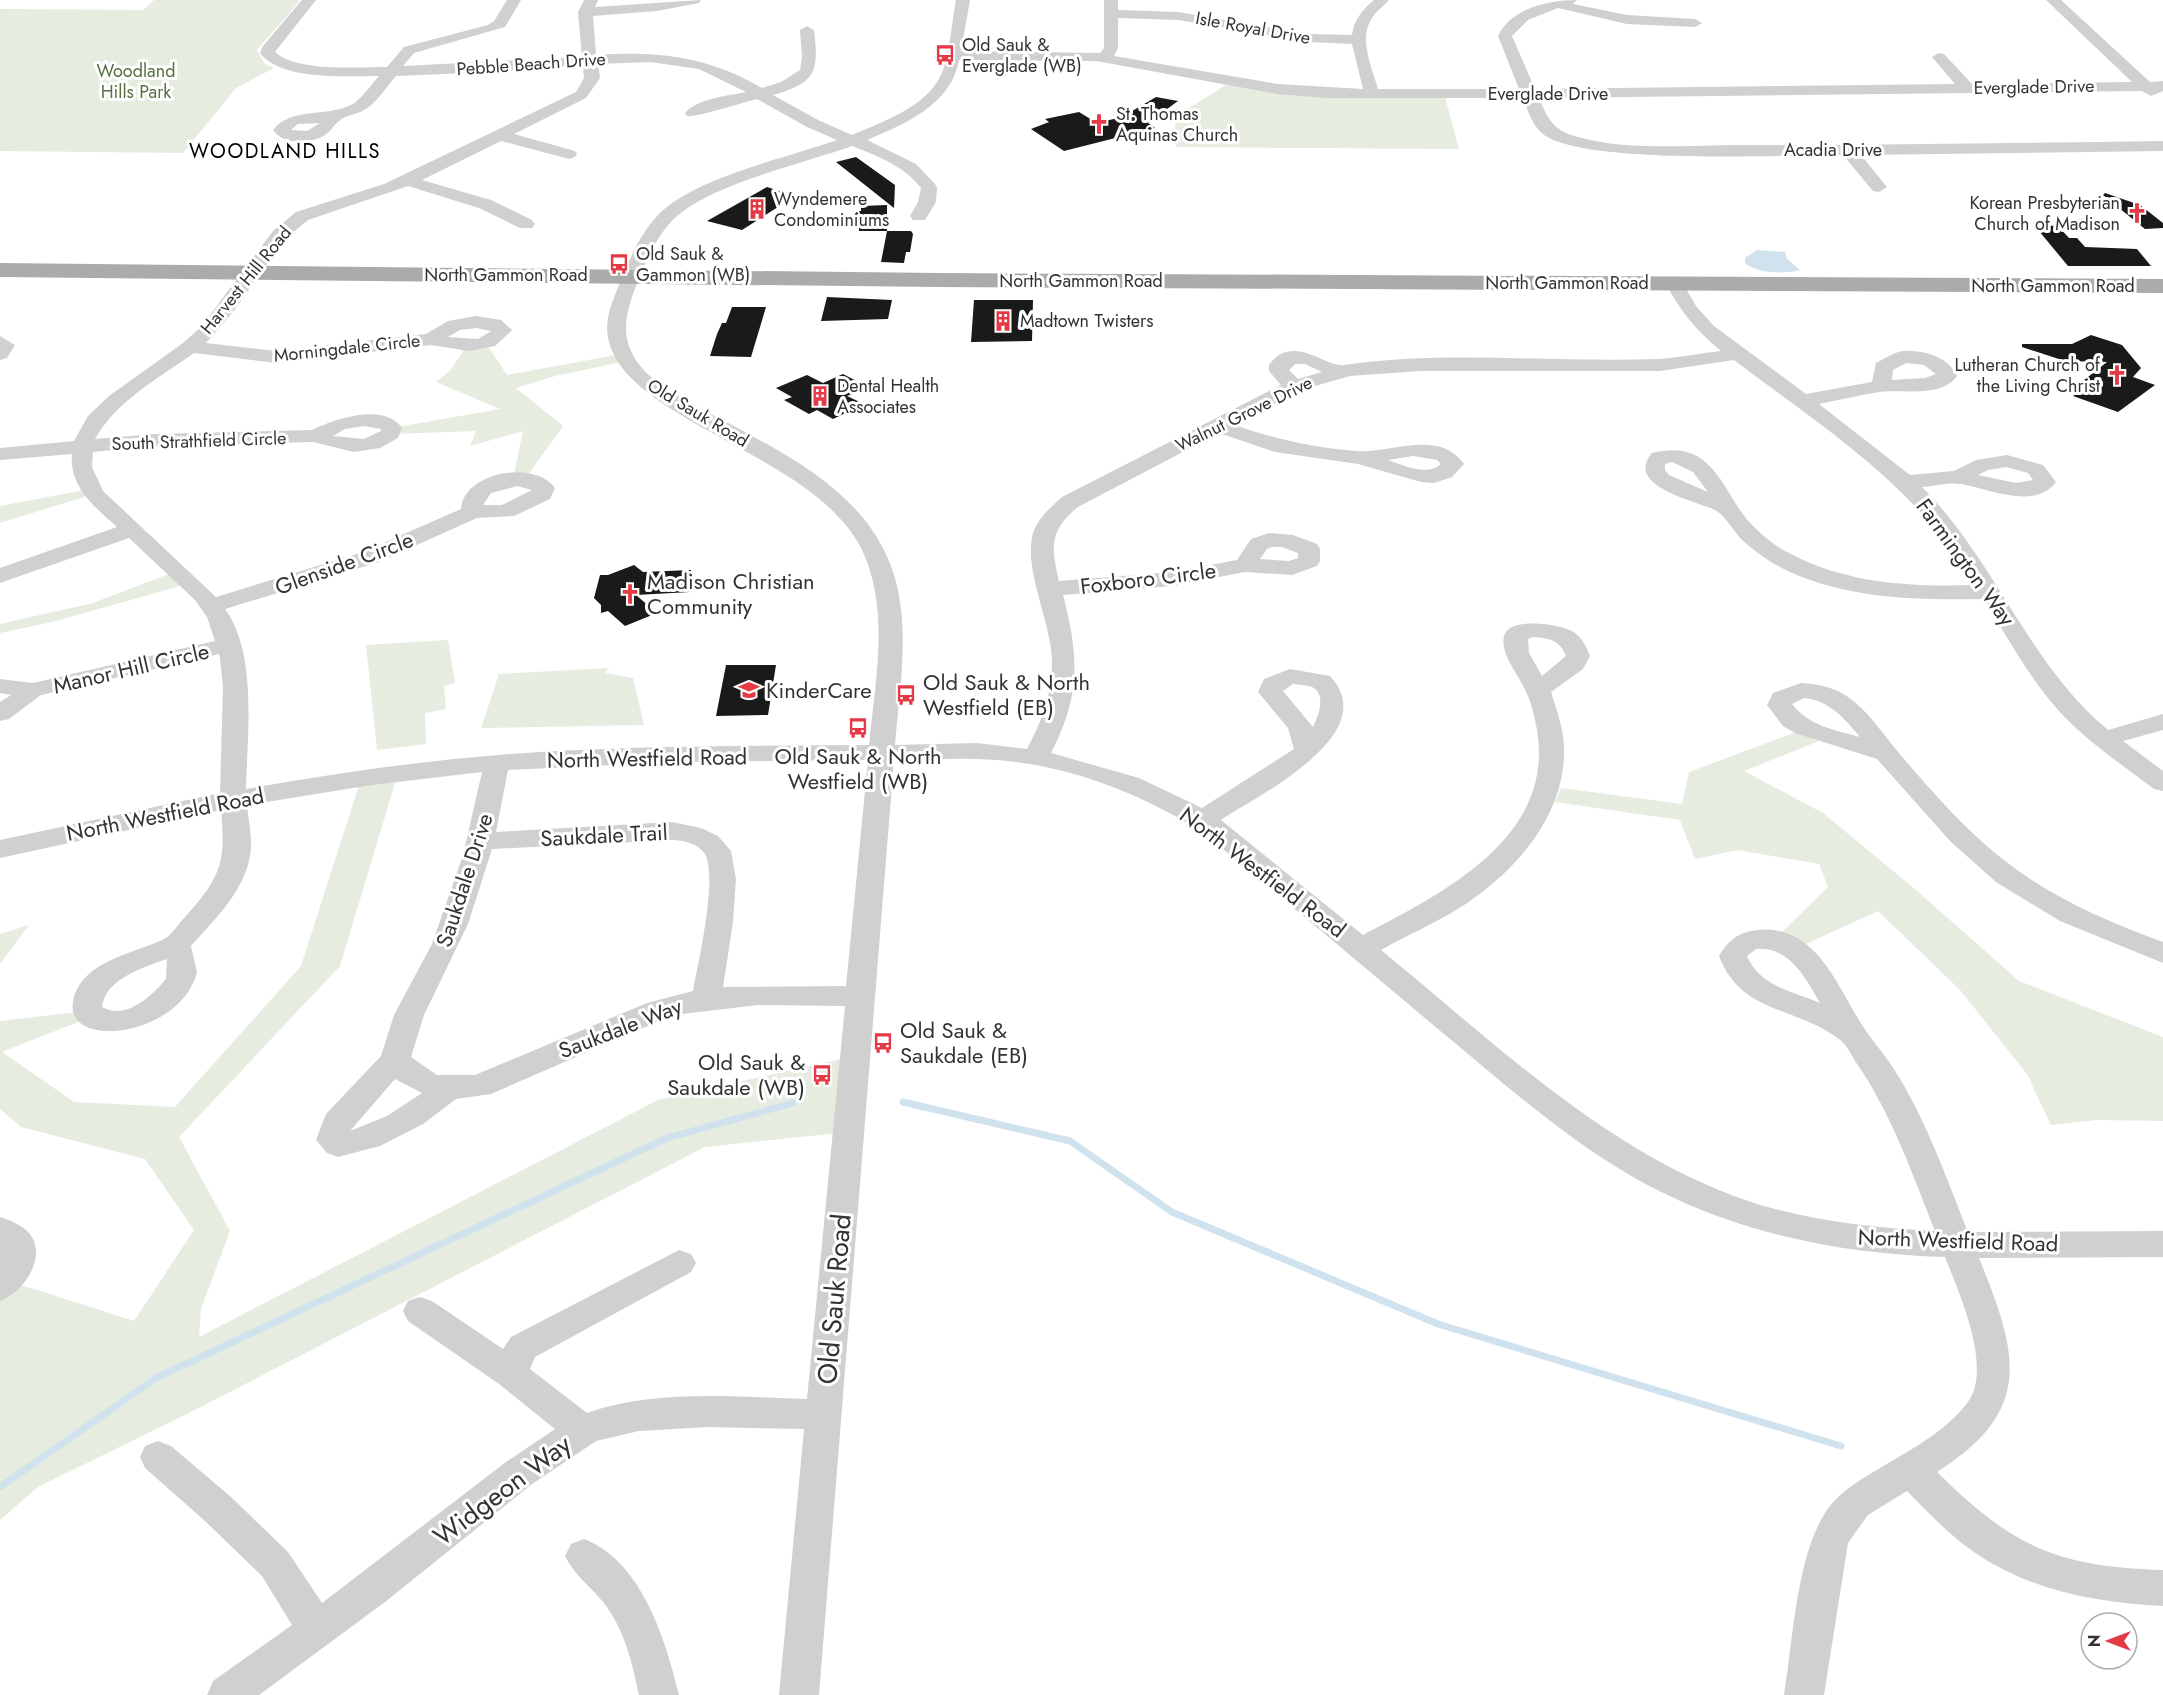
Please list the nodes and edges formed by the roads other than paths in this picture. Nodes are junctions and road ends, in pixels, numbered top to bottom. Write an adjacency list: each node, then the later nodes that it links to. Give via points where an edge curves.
1 (309, 0): 17 (street, Pebble Beach Drive, via 268,49 272,60 307,69)
2 (514, 0): 17 (street, via 500,24 414,48 404,53)
3 (694, 0): 8 (street, via 657,7)
4 (963, 0): 13 (street, Old Sauk Road)
5 (1379, 0): 12 (street, via 1360,20)
6 (2053, 0): 18 (street)
7 (1565, 2): 10 (street, via 1628,20); 23 (street, Acadia Drive, via 1522,18 1506,31)
8 (588, 6): 16 (street, Harvest Hill Road)
9 (1111, 7): 12 (street, Isle Royal Drive, via 1310,38); 15 (street, via 1111,48)
10 (1695, 23)
11 (807, 30): 22 (street, via 807,71 795,81)
12 (1359, 40): 21 (street)
13 (954, 55): 15 (street, Everglade Drive); 28 (street, Old Sauk Road, via 944,87 927,104 892,124)
14 (1939, 57): 20 (street)
15 (1105, 58): 21 (street, Everglade Drive, via 1278,90)
16 (591, 60): 17 (street, Pebble Beach Drive, via 482,69); 22 (street, Pebble Beach Drive, via 677,60 717,71); 27 (street, Harvest Hill Road, via 592,78 580,95)
17 (391, 70): 26 (street, via 367,100)
18 (2145, 86): 19 (street, Everglade Drive); 20 (street, Everglade Drive); 24 (street)
19 (2163, 86)
20 (1967, 88): 23 (street, Everglade Drive)
21 (1372, 93): 23 (street, Everglade Drive)
22 (756, 94): 25 (street, via 704,106); 28 (street, Pebble Beach Drive, via 808,123)
23 (1528, 94): 30 (street, Acadia Drive, via 1544,127 1562,138 1591,146)
24 (2163, 102)
25 (693, 113)
26 (333, 117)
27 (502, 136): 31 (street); 32 (street, Harvest Hill Road)
28 (850, 140): 34 (street, Pebble Beach Drive, via 898,161 920,176 929,195); 38 (street, Old Sauk Road, via 742,177 686,202 659,224)
29 (2163, 146): 30 (street, Acadia Drive)
30 (1848, 150): 33 (street)
31 (569, 154)
32 (407, 181): 35 (street, via 485,204); 37 (street, Harvest Hill Road, via 293,221)
33 (1879, 187)
34 (919, 216)
35 (526, 224)
36 (0, 270): 37 (main road, North Gammon Road)
37 (251, 273): 38 (main road, North Gammon Road); 43 (street, Harvest Hill Road, via 208,331)
38 (633, 276): 39 (main road, North Gammon Road); 71 (street, Old Sauk Road, via 619,311 616,333 631,368 661,394 813,483 839,505 868,541 883,575 890,609)
39 (1675, 284): 40 (main road, North Gammon Road); 45 (street, Farmington Way, via 1696,318)
40 (2163, 286)
41 (431, 339): 43 (street, Morningdale Circle, via 276,357)
42 (0, 342): 44 (street, via 5,345)
43 (191, 347): 50 (street, Harvest Hill Road, via 106,409 90,428)
44 (0, 354)
45 (1738, 354): 47 (street, Farmington Way); 48 (street, Walnut Grove Drive, via 1660,365 1381,367 1339,373 1294,386)
46 (1881, 386): 47 (street)
47 (1801, 401): 54 (street, Farmington Way)
48 (1218, 426): 52 (street, via 1275,446); 60 (street, Walnut Grove Drive, via 1060,510 1049,522 1042,546)
49 (316, 436): 50 (street, South Strathfield Circle)
50 (83, 446): 51 (street, South Strathfield Circle); 57 (street, Harvest Hill Road, via 79,460 86,483)
51 (0, 454)
52 (1358, 458)
53 (1959, 477): 54 (street)
54 (1906, 482): 61 (street, Farmington Way, via 1946,527)
55 (1726, 507): 61 (street, via 1758,544 1814,574 1890,590)
56 (473, 512): 62 (street, Glenside Circle, via 371,558)
57 (134, 529): 59 (street); 62 (street, Harvest Hill Road)
58 (1245, 565): 60 (street, Foxboro Circle, via 1172,579)
59 (0, 576)
60 (1051, 589): 73 (street, Walnut Grove Drive, via 1064,663 1058,710)
61 (1989, 592): 69 (street, Farmington Way, via 2056,692)
62 (211, 606): 63 (street, Harvest Hill Road)
63 (228, 645): 65 (street, Manor Hill Circle); 76 (street, Harvest Hill Road, via 235,687)
64 (0, 686): 65 (street, Manor Hill Circle)
65 (33, 690): 67 (street, Manor Hill Circle)
66 (1538, 690): 81 (street, via 1553,746 1550,776 1534,819 1498,864 1463,893)
67 (0, 714)
68 (2163, 722): 69 (street)
69 (2103, 739): 75 (street, Farmington Way)
70 (1307, 750): 77 (street)
71 (882, 753): 73 (street, North Westfield Road, via 977,752); 74 (street, North Westfield Road); 83 (street, Old Sauk Road)
72 (1886, 754): 82 (street, via 1938,813 2009,878 2071,915)
73 (1035, 758): 77 (street, North Westfield Road, via 1087,768 1128,782)
74 (496, 763): 76 (street, North Westfield Road, via 398,773); 78 (street, Saukdale Drive)
75 (2163, 783)
76 (233, 800): 79 (street, North Westfield Road); 80 (street, Harvest Hill Road, via 238,846 234,866 219,897)
77 (1202, 820): 81 (street, North Westfield Road)
78 (480, 841): 84 (street, Saukdale Trail, via 672,831 690,832 707,841 718,851 722,878); 86 (street, Saukdale Drive, via 446,943 412,1006 398,1040)
79 (0, 849)
80 (176, 945)
81 (1362, 948): 89 (street, North Westfield Road, via 1408,990 1592,1137 1670,1183 1772,1221 1868,1238)
82 (2163, 953)
83 (861, 996): 84 (street, Saukdale Way); 95 (street, Old Sauk Road)
84 (706, 998): 87 (street, Saukdale Way, via 657,1010 480,1086)
85 (1851, 1032): 89 (street, via 1886,1081)
86 (395, 1060): 87 (street, Saukdale Way, via 419,1081); 87 (street, via 337,1122 332,1140 338,1145 357,1143 385,1130 430,1105)
87 (449, 1089)
88 (0, 1230): 92 (street, via 17,1242 20,1255 9,1281)
89 (1956, 1244): 90 (street, North Westfield Road); 98 (street, via 1986,1318 1994,1373 1980,1413 1962,1433)
90 (2163, 1244)
91 (679, 1263): 94 (street, via 523,1347)
92 (0, 1287)
93 (420, 1311): 94 (street)
94 (511, 1374): 96 (street)
95 (824, 1414): 96 (street, Widgeon Way, via 708,1412 618,1419); 104 (street, Old Sauk Road)
96 (583, 1430): 101 (street, Widgeon Way, via 519,1473)
97 (158, 1457): 101 (street, via 275,1564)
98 (1909, 1469): 100 (street, via 1994,1545 2033,1566 2104,1586); 105 (street, via 1855,1503 1830,1541)
99 (584, 1556): 103 (street, via 633,1609)
100 (2163, 1588)
101 (316, 1629): 102 (street, Widgeon Way)
102 (227, 1695)
103 (659, 1695)
104 (799, 1695)
105 (1804, 1695)

